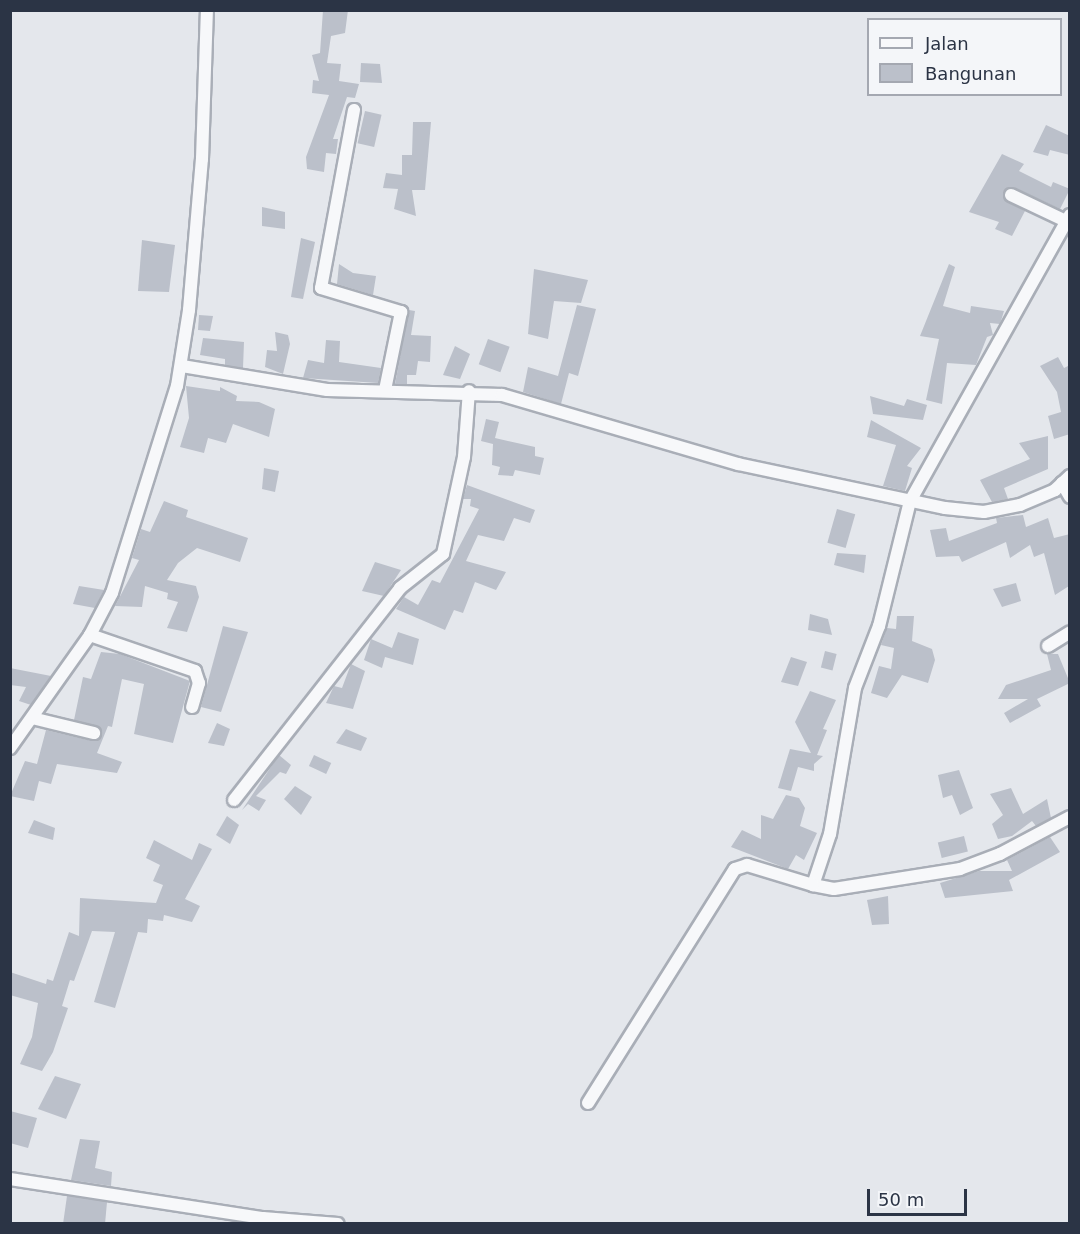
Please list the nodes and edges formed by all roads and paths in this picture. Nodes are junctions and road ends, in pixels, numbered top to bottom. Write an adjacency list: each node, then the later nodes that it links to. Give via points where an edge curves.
1 (207, 10): 5 (street, via 202,159)
2 (354, 110): 6 (street, via 321,288 401,312)
3 (1011, 195): 4 (street)
4 (1068, 220): 10 (street)
5 (182, 366): 6 (street, via 317,389); 12 (street, via 120,570)
6 (385, 390): 7 (street)
7 (469, 391): 10 (street, via 519,399 738,464); 18 (street, via 464,457 443,554 400,588)
8 (1066, 480): 9 (street); 10 (street, via 1020,505 984,512)
9 (1070, 497)
10 (910, 501): 20 (street, via 879,626 855,688 830,834)
11 (1070, 632): 13 (street)
12 (90, 635): 14 (street, via 195,671 199,683); 15 (street)
13 (1048, 646)
14 (192, 707)
15 (32, 718): 16 (street); 17 (street)
16 (94, 733)
17 (10, 748)
18 (234, 800)
19 (1070, 817): 20 (street, via 1000,854 960,869 834,889)
20 (813, 885): 21 (street, via 747,865 735,869)
21 (588, 1103)
22 (10, 1179): 23 (street, via 263,1218)
23 (338, 1224)

